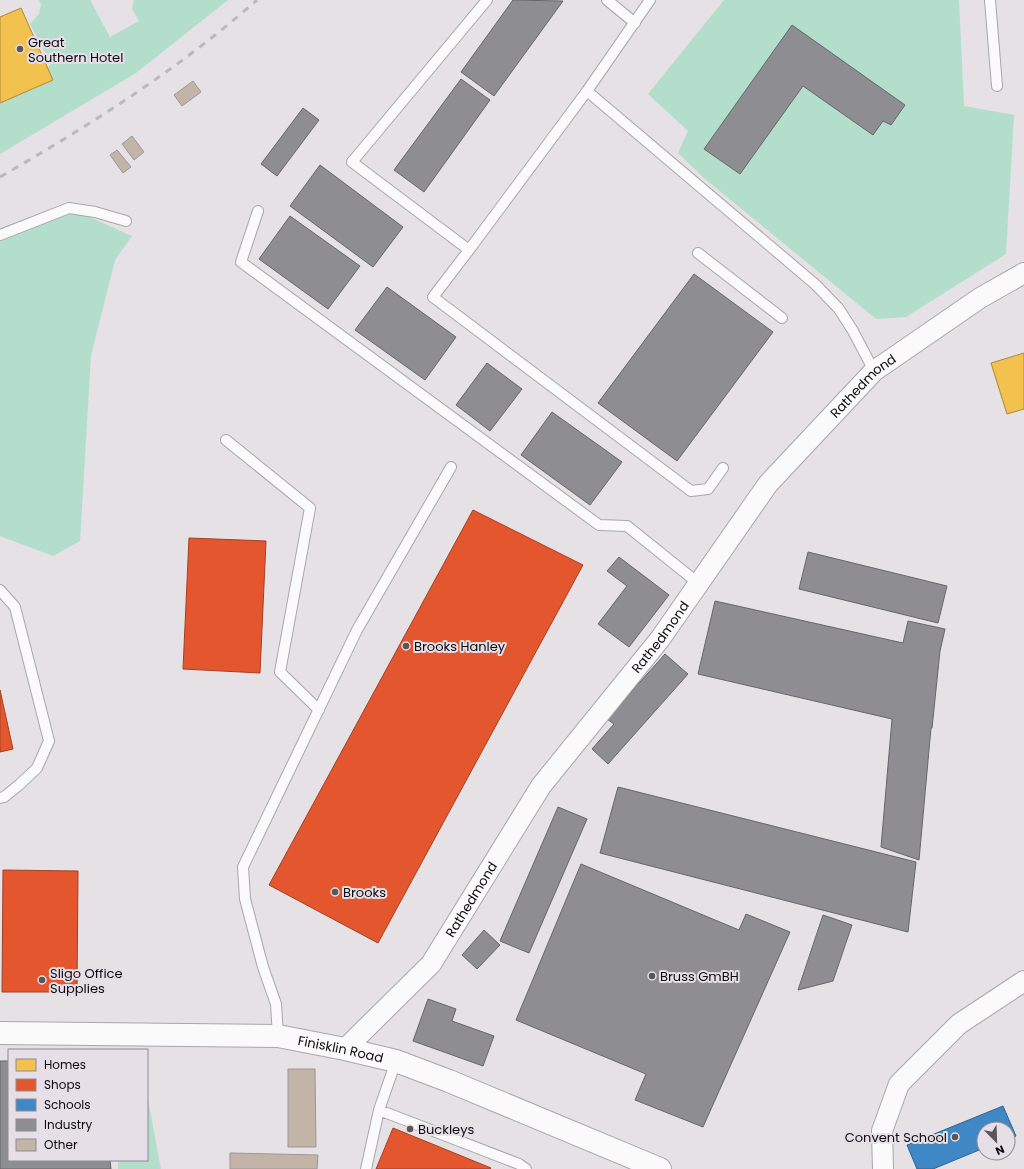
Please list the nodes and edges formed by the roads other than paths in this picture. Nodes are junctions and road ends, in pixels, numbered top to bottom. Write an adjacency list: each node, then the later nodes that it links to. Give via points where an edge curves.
1 (487, 0): 11 (lane, via 352,162)
2 (607, 0): 5 (lane)
3 (650, 0): 5 (lane)
4 (990, 0): 6 (lane)
5 (635, 23): 7 (lane)
6 (997, 86)
7 (587, 91): 11 (lane); 15 (lane, via 816,285 839,309)
8 (258, 211): 19 (lane, via 241,262 599,525 627,526)
9 (126, 220): 10 (lane, via 69,208)
10 (0, 235)
11 (469, 250): 18 (lane, via 433,297 691,491 708,489)
12 (698, 253): 14 (lane)
13 (1024, 273): 15 (street, Rathedmond, via 980,298)
14 (782, 318)
15 (874, 372): 19 (street, Rathedmond, via 768,484)
16 (226, 440): 21 (lane, via 310,508 280,672)
17 (451, 467): 21 (lane, via 357,630)
18 (723, 468)
19 (698, 583): 26 (street, Rathedmond, via 660,639 541,786 431,964)
20 (0, 590): 22 (lane, via 15,608 49,741 37,768)
21 (318, 710): 25 (lane, via 243,867 245,899 276,1004)
22 (0, 798)
23 (1024, 981): 32 (street, via 959,1024 899,1084 882,1131)
24 (0, 1033): 25 (street, Finisklin Road)
25 (278, 1036): 26 (street, Finisklin Road)
26 (344, 1049): 27 (street, Finisklin Road)
27 (396, 1061): 28 (lane); 31 (street, Finisklin Road)
28 (379, 1110): 29 (lane); 30 (lane, via 519,1164)
29 (366, 1169)
30 (526, 1169)
31 (660, 1169)
32 (882, 1169)

